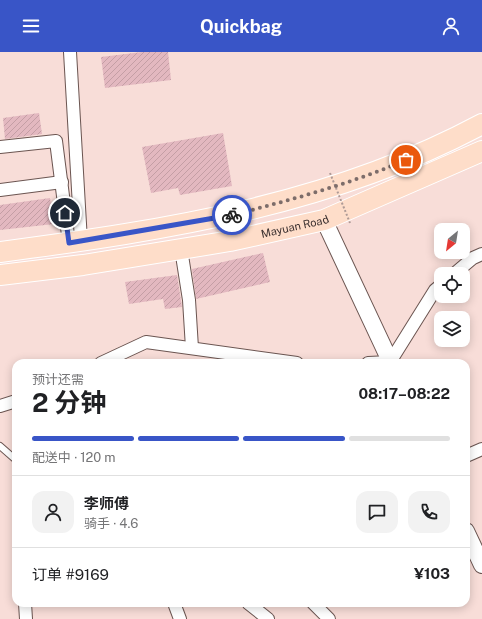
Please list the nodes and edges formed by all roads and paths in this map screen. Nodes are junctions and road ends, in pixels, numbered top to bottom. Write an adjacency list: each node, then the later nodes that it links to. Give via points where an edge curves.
1 (70, 52): 10 (street)
2 (482, 124): 10 (main road, via 445,144 368,176 312,194 228,216)
3 (0, 147): 6 (street, via 56,140)
4 (482, 151): 8 (main road, Mayuan Road)
5 (330, 172): 9 (path, bridge)
6 (62, 182): 7 (street); 10 (street)
7 (0, 190)
8 (324, 220): 11 (main road, Mayuan Road); 20 (street)
9 (350, 223)
10 (75, 242): 12 (main road)
11 (181, 249): 15 (main road, Mayuan Road, via 83,265); 17 (street, via 189,300)
12 (0, 252)
13 (482, 254): 14 (street)
14 (462, 267)
15 (0, 274)
16 (434, 292): 21 (street)
17 (192, 348): 18 (street, via 146,342); 19 (street)
18 (110, 359)
19 (269, 359)
20 (389, 359)
21 (392, 359)
22 (12, 402): 23 (street)
23 (0, 406)
24 (0, 446): 27 (lane)
25 (482, 449): 26 (street)
26 (470, 454)
27 (12, 456)
28 (470, 540): 29 (street)
29 (482, 565)
30 (25, 607): 33 (street)
31 (176, 607): 34 (street)
32 (253, 607): 35 (street)
33 (26, 619)
34 (180, 619)
35 (268, 619)

